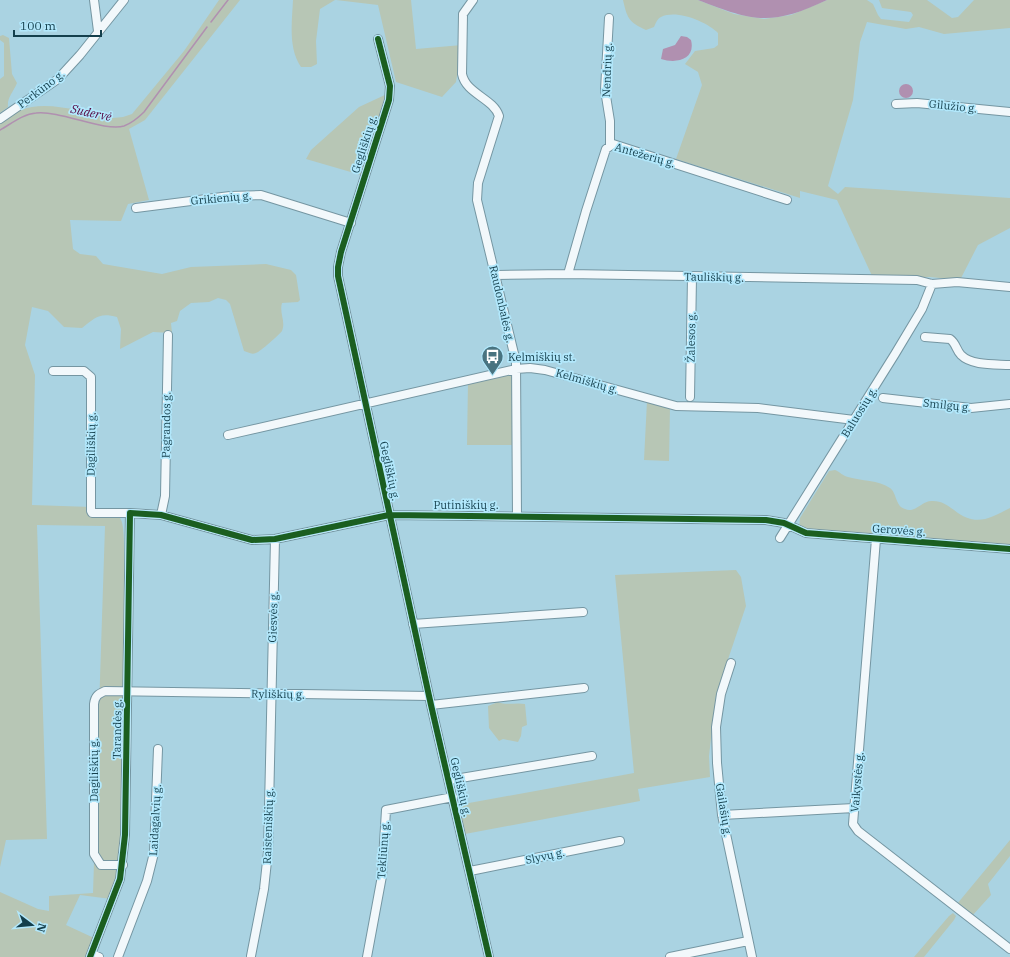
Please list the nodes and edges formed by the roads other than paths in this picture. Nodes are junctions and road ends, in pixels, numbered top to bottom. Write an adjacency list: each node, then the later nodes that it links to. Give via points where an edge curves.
1 (94, 0): 5 (street)
2 (124, 0): 5 (street, Perkūno g.)
3 (473, 0): 15 (street, Raudonbalės g., via 463,14 464,81 494,107 499,116 477,190 477,200)
4 (609, 18): 10 (street, Nendrių g., via 605,90 610,121)
5 (98, 31): 9 (street, Perkūno g., via 58,79)
6 (378, 39): 13 (street, Gegliškių g., via 390,86 389,100)
7 (896, 104): 8 (street, Gilužio g., via 917,103)
8 (1010, 112)
9 (0, 119)
10 (610, 145): 11 (street, Antežerių g., via 616,144); 14 (street, Antežerių g., via 606,149)
11 (787, 200)
12 (136, 208): 13 (street, Grikienių g., via 261,195)
13 (351, 223): 26 (street, Gegliškių g., via 339,260 338,276)
14 (568, 274): 15 (street, Tauliškių g.); 16 (street, Tauliškių g.)
15 (496, 275): 22 (street, Raudonbalės g.)
16 (692, 277): 17 (street, Tauliškių g., via 917,280); 24 (street, Žalesos g.)
17 (932, 284): 18 (street, Tauliškių g., via 957,282); 28 (street, Baluosių g., via 922,309)
18 (1010, 287)
19 (168, 334): 31 (street, Pagrandos g., via 165,496)
20 (925, 337): 21 (street, via 954,341 960,354 968,360)
21 (1010, 365)
22 (516, 369): 26 (street, Kelmiškių g.); 28 (street, Kelmiškių g., via 545,370 676,406 758,408); 33 (street, Raudonbalės g.)
23 (53, 371): 30 (street, Dagiliškių g., via 84,371 91,377 90,511)
24 (690, 397)
25 (883, 398): 27 (street, Smilgų g., via 971,408)
26 (365, 403): 29 (street, Kelmiškių g.); 32 (street, Gegliškių g.)
27 (1010, 404)
28 (854, 420): 34 (street, Baluosių g.)
29 (228, 435)
30 (130, 513): 31 (street, Putiniškių g.); 43 (street, Tarandės g.)
31 (161, 515): 36 (street, Putiniškių g., via 243,538)
32 (389, 515): 33 (street, Putiniškių g.); 36 (street, Putiniškių g.); 40 (street, Gegliškių g.)
33 (517, 516): 34 (street, Putiniškių g., via 766,520 780,521)
34 (788, 525): 35 (street, Baluosių g.); 37 (street, Gerovės g., via 806,533)
35 (780, 538)
36 (275, 539): 44 (street, Giesvės g.)
37 (876, 539): 38 (street, Gerovės g.); 51 (street, Vaikystės g.)
38 (1010, 549)
39 (584, 612): 40 (street)
40 (413, 624): 45 (street, Gegliškių g.)
41 (731, 663): 52 (street, Gailašių g., via 721,694 716,727)
42 (584, 688): 46 (street)
43 (127, 692): 44 (street, Ryliškių g.); 54 (street, Tarandės g.); 54 (street, Dagiliškių g., via 105,691 95,697 94,854 101,865)
44 (271, 695): 45 (street, Ryliškių g.); 59 (street, Raisteniškių g., via 268,852 264,889)
45 (429, 696): 46 (street, Gegliškių g.)
46 (431, 705): 49 (street, Gegliškių g.)
47 (158, 748): 60 (street, Laidagalvių g., via 154,853 145,888)
48 (592, 756): 49 (street)
49 (449, 780): 50 (street, Gegliškių g.)
50 (453, 797): 55 (street, Gegliškių g.); 61 (street, Tekliūnų g., via 386,810 382,876)
51 (854, 808): 52 (street); 57 (street, Vaikystės g., via 853,824 858,831)
52 (722, 815): 56 (street, Gailašių g.)
53 (620, 841): 55 (street, Slyvų g.)
54 (123, 865): 58 (street, Tarandės g.)
55 (470, 871): 62 (street, Gegliškių g.)
56 (748, 941): 63 (street); 64 (street, Gailašių g.)
57 (1010, 949)
58 (94, 956)
59 (251, 956)
60 (118, 957)
61 (367, 957)
62 (489, 957)
63 (670, 957)
64 (752, 957)

